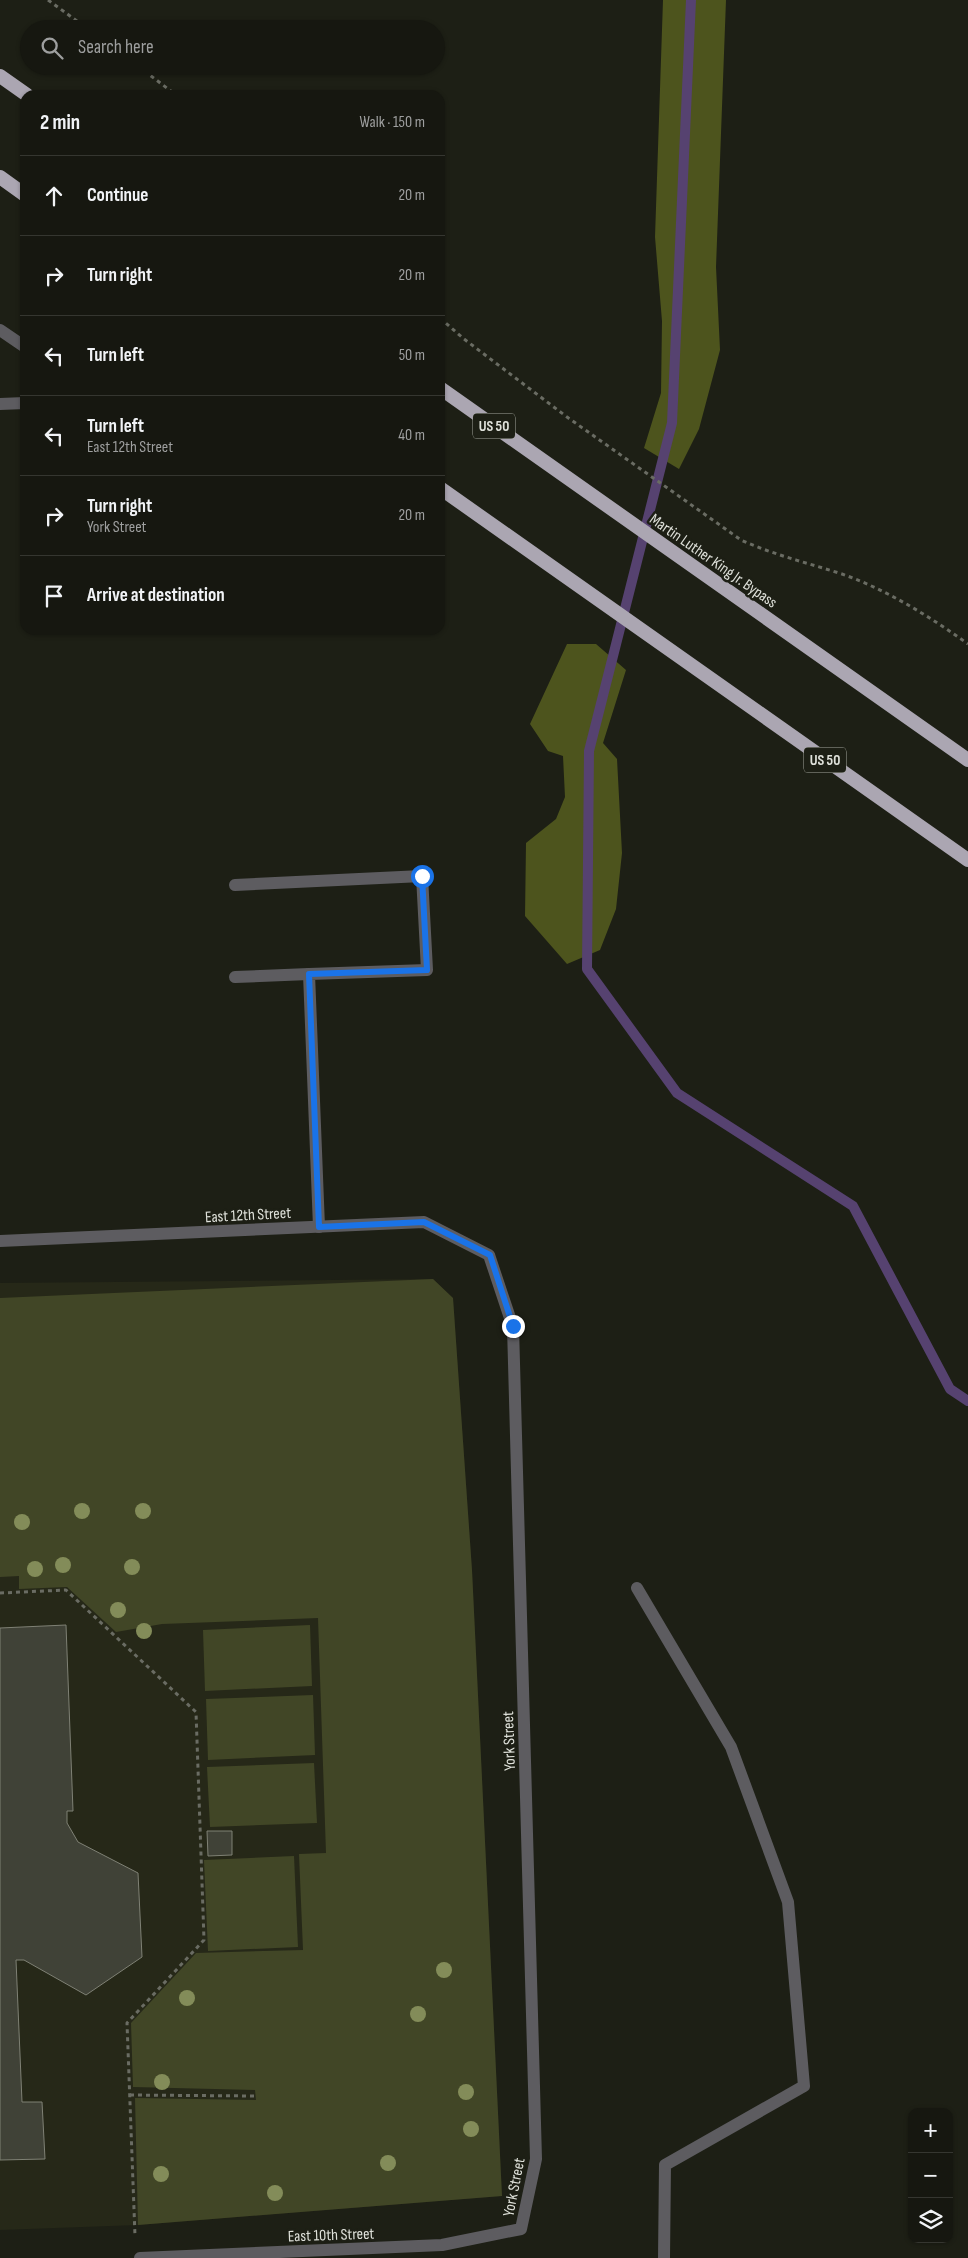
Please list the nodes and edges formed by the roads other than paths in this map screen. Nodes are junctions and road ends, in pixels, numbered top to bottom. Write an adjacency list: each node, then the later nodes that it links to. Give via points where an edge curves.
1 (0, 76): 2 (highway)
2 (20, 90)
3 (0, 177): 4 (highway)
4 (20, 191)
5 (0, 330): 6 (street)
6 (20, 343)
7 (445, 392): 11 (highway, Martin Luther King Jr. Bypass / US 50)
8 (20, 403): 9 (street)
9 (0, 404)
10 (445, 492): 12 (highway, US 50)
11 (968, 760)
12 (968, 860)
13 (235, 885): 14 (street, via 422,876 427,970)
14 (309, 974): 15 (street); 16 (street)
15 (235, 977)
16 (319, 1227): 17 (street, East 12th Street); 18 (street, East 12th Street, via 424,1222)
17 (0, 1241)
18 (490, 1255): 20 (street, York Street, via 513,1326 536,2158)
19 (637, 1588): 22 (street, via 731,1747 788,1902 804,2086 665,2165)
20 (522, 2229): 21 (street, East 10th Street, via 442,2245)
21 (140, 2258)
22 (664, 2258)

